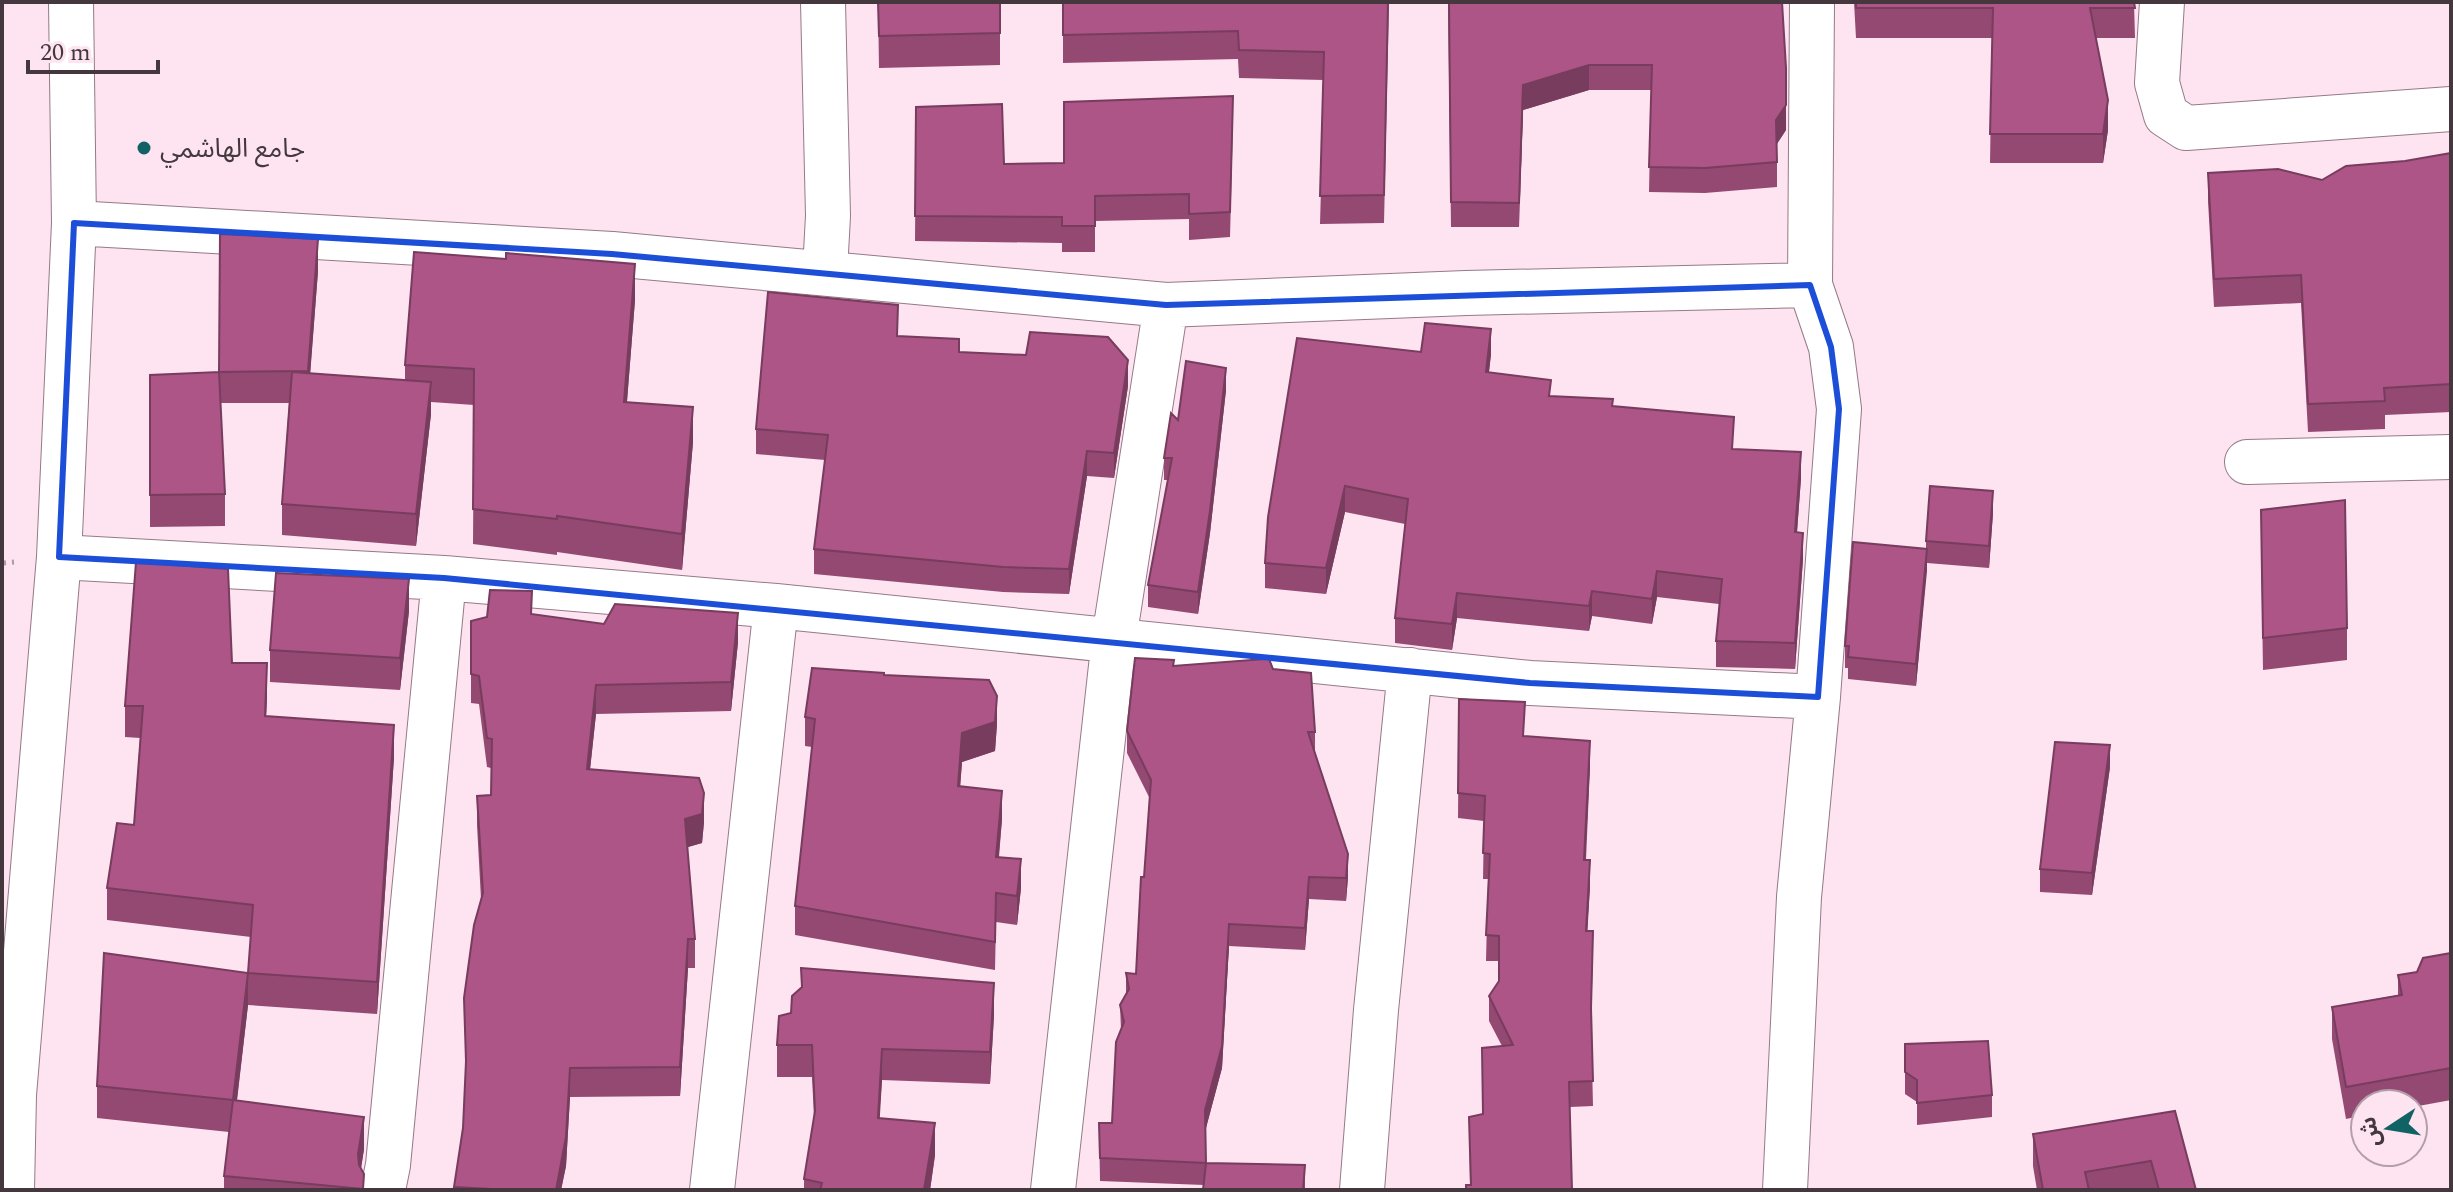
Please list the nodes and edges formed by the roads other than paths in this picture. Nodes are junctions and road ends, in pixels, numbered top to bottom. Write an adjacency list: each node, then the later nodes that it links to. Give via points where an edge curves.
1 (71, 2): 6 (street)
2 (823, 2): 7 (street)
3 (1812, 2): 8 (street)
4 (2162, 2): 5 (street, via 2157,83 2166,115 2186,128)
5 (2451, 109)
6 (74, 223): 7 (street); 12 (street)
7 (825, 271): 9 (street)
8 (1810, 285): 9 (street); 17 (street, via 1831,347 1839,409)
9 (1166, 305): 15 (street)
10 (2451, 457): 11 (street)
11 (2247, 462)
12 (59, 557): 13 (street); 18 (street, via 14,1095)
13 (444, 578): 14 (street); 19 (street)
14 (776, 606): 15 (street); 20 (street)
15 (1114, 639): 16 (street); 21 (street)
16 (1410, 670): 17 (street, via 1530,683); 22 (street)
17 (1818, 697): 23 (street, via 1799,897)
18 (12, 1190)
19 (383, 1190)
20 (712, 1190)
21 (1053, 1190)
22 (1362, 1190)
23 (1785, 1190)

